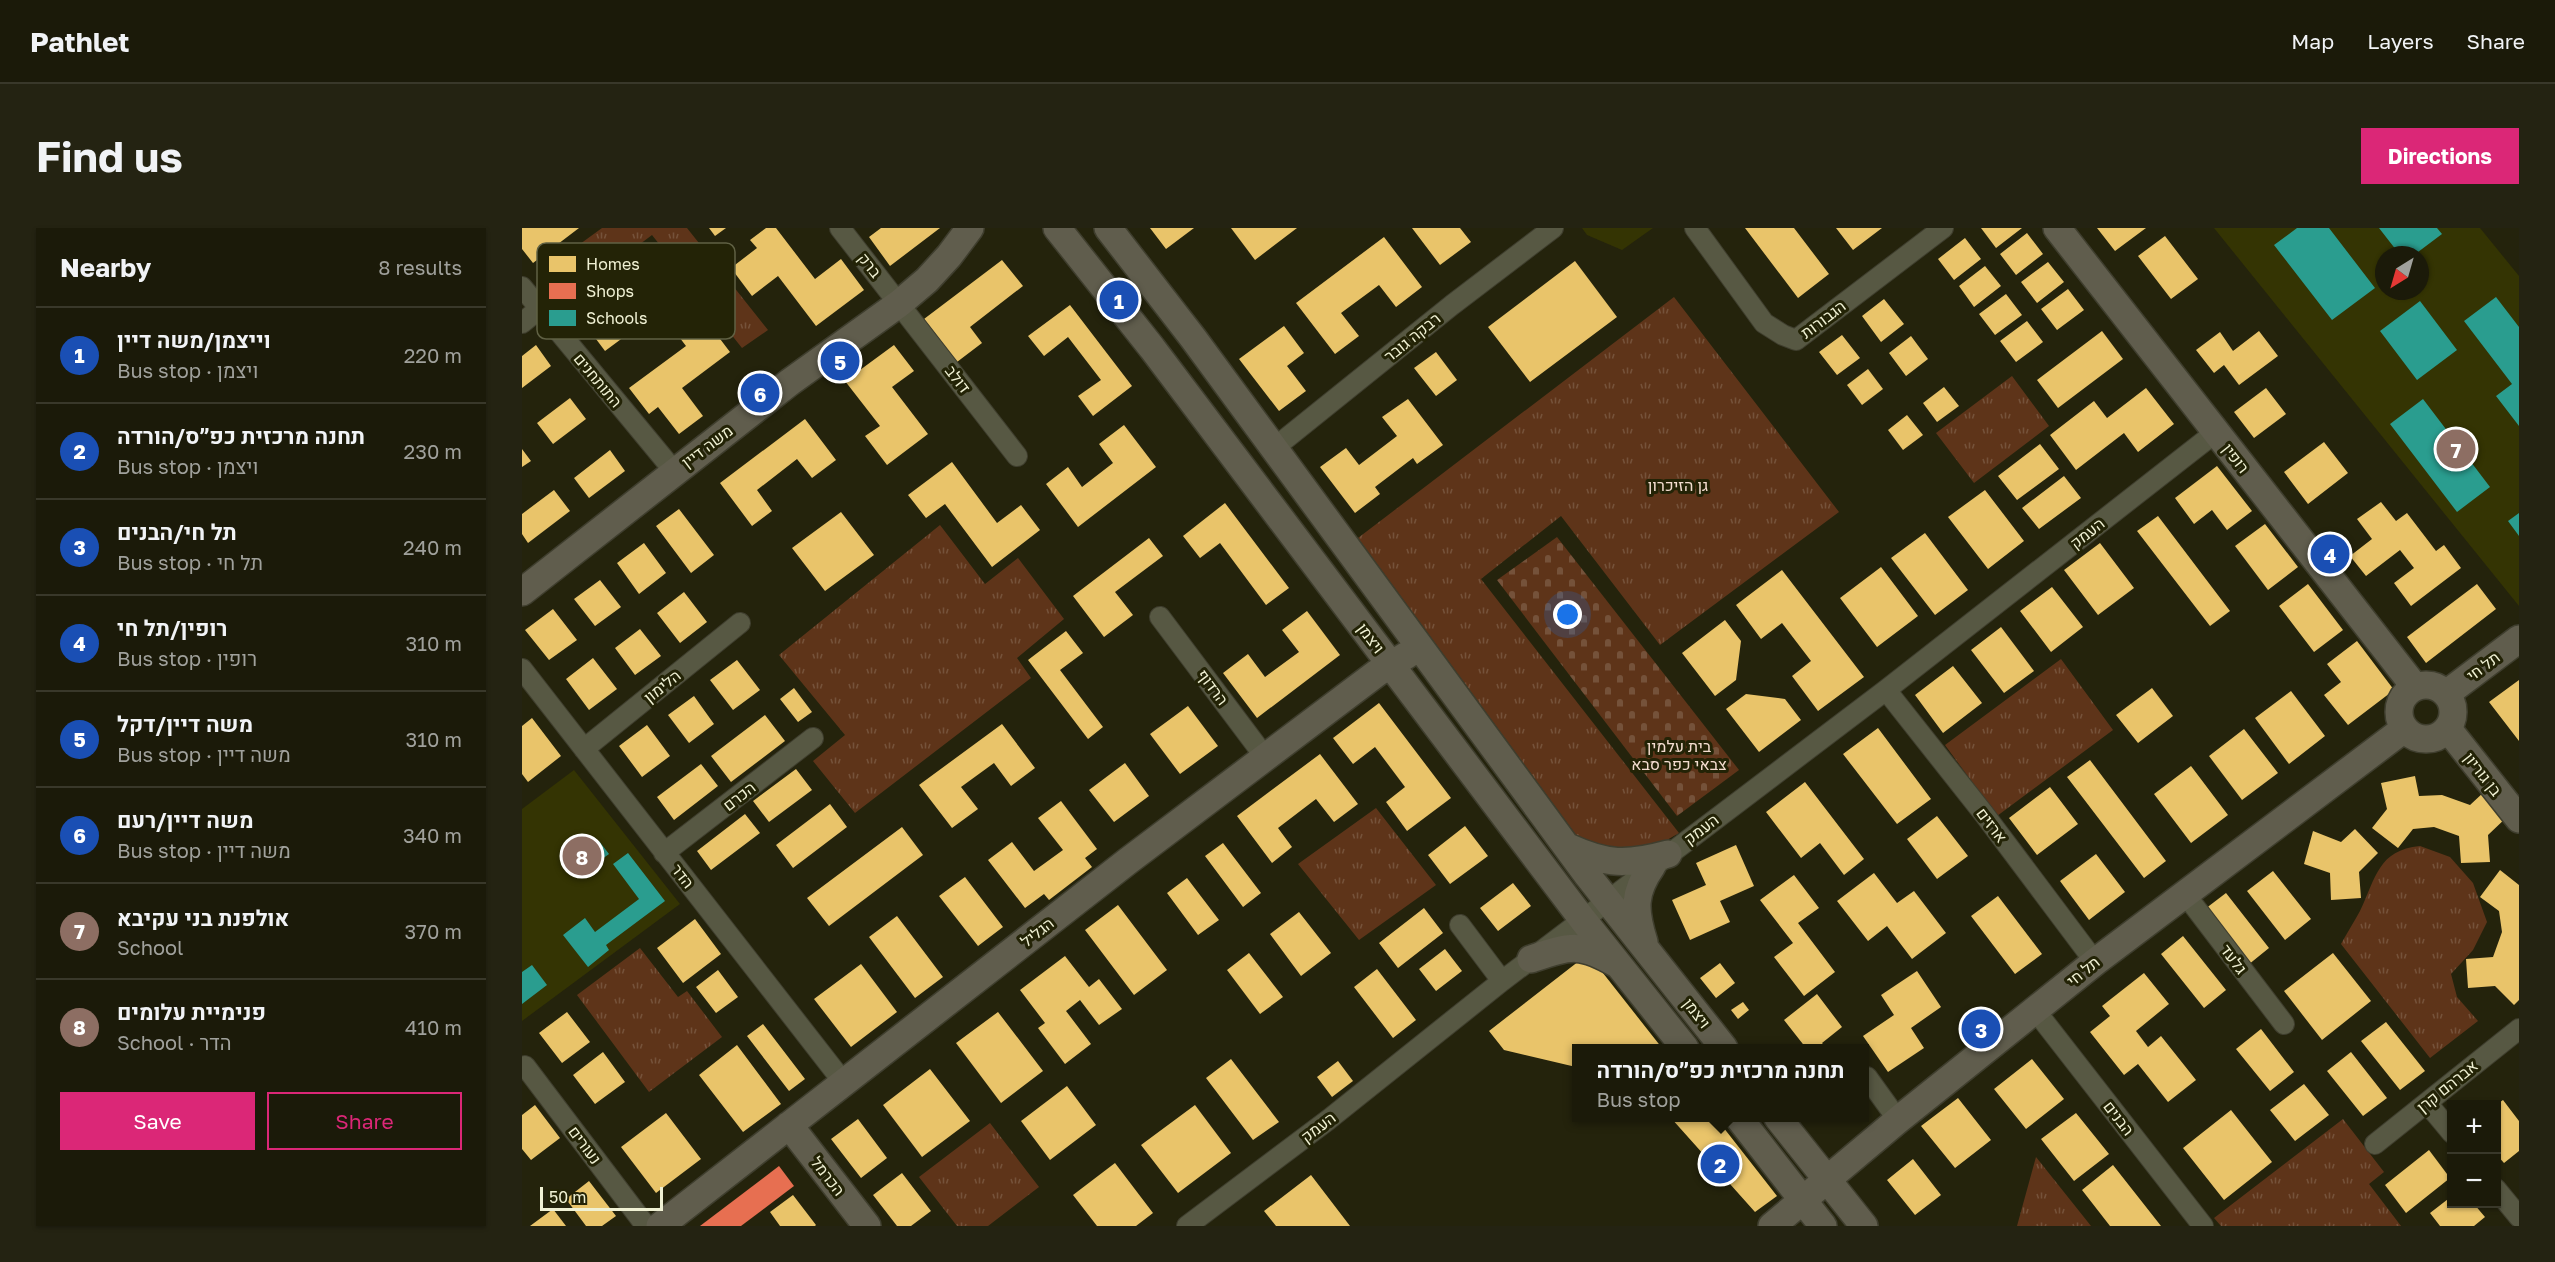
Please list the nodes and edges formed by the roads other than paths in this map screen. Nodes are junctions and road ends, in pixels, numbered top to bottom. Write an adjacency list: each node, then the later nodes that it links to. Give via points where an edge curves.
1 (840, 228): 12 (street, ברק)
2 (970, 228): 10 (street, משה דיין)
3 (988, 228): 10 (street, משה דיין)
4 (1057, 228): 26 (street, ויצמן, via 1160,357)
5 (1108, 228): 18 (street, ויצמן)
6 (1553, 228): 18 (street, רבקה גובר)
7 (1695, 228): 8 (street, הגבורות, via 1764,323 1796,340)
8 (1943, 228)
9 (2057, 228): 17 (street, רופין)
10 (949, 256): 12 (street, משה דיין)
11 (522, 287): 13 (street, התותחנים)
12 (900, 303): 19 (street, דולב); 20 (street, משה דיין)
13 (537, 306)
14 (537, 311): 15 (street)
15 (522, 322)
16 (564, 339): 20 (street, התותחנים)
17 (2216, 432): 28 (street, רופין); 29 (street, העמק)
18 (1273, 449): 25 (street, ויצמן)
19 (1017, 456)
20 (674, 471): 21 (street, משה דיין)
21 (522, 592)
22 (1160, 617): 35 (street, הרדוף)
23 (740, 623): 34 (street, הלימון)
24 (2519, 639): 30 (street, תל חי)
25 (1424, 652): 26 (street, הגליל); 37 (street, ויצמן)
26 (1391, 663): 35 (street, הגליל); 42 (street, ויצמן)
27 (522, 669): 34 (street, הדר)
28 (2415, 687): 30 (street, via 2430,685); 31 (street, via 2401,700 2399,719)
29 (1886, 690): 39 (street, העמק); 46 (street, ארזים)
30 (2446, 694): 32 (street, via 2453,711)
31 (2404, 729): 32 (street, via 2420,739 2439,737); 40 (street, תל חי)
32 (2448, 729): 36 (street, בן גוריון)
33 (813, 738): 38 (street, הכרם)
34 (584, 749): 38 (street, הדר)
35 (1265, 757): 56 (street, הגליל)
36 (2519, 819)
37 (1568, 847): 39 (street, via 1603,861); 41 (street, ויצמן)
38 (664, 853): 56 (street, הדר)
39 (1660, 860): 41 (street, העמק); 44 (street, via 1638,890 1636,907)
40 (2185, 894): 46 (street, תל חי); 50 (street, גלעד)
41 (1607, 901): 42 (street, העמק); 44 (street, ויצמן)
42 (1583, 920): 45 (street, העמק); 47 (street, ויצמן)
43 (1460, 925): 48 (street)
44 (1646, 949): 53 (street, ויצמן)
45 (1531, 959): 47 (street, via 1569,948 1586,949); 48 (street, העמק)
46 (2095, 962): 49 (street, תל חי)
47 (1621, 966): 52 (street, ויצמן)
48 (1502, 981): 74 (street, העמק)
49 (2035, 1010): 58 (street, תל חי); 76 (street, הבנים)
50 (2284, 1024)
51 (2519, 1029): 57 (street, אברהם קרן)
52 (1682, 1044)
53 (1721, 1044)
54 (522, 1068): 71 (street, נעורים, via 525,1066)
55 (1869, 1080): 58 (street)
56 (844, 1083): 60 (street, הגליל)
57 (2427, 1102): 62 (street); 64 (street, אברהם קרן)
58 (1898, 1120): 63 (street, תל חי)
59 (1742, 1122): 67 (street)
60 (789, 1125): 72 (street, הגליל); 73 (street, הכרמל)
61 (1786, 1127): 63 (street, via 1814,1151 1826,1154 1851,1151); 65 (street)
62 (2447, 1128)
63 (1872, 1141): 65 (street, תל חי)
64 (2375, 1144)
65 (1828, 1180): 67 (street, תל חי); 75 (street)
66 (2501, 1195): 68 (street)
67 (1804, 1201): 69 (street); 70 (street, תל חי)
68 (2519, 1217)
69 (1822, 1224): 70 (street, via 1805,1221)
70 (1773, 1225)
71 (646, 1226)
72 (660, 1226)
73 (867, 1226)
74 (1187, 1226)
75 (1864, 1226)
76 (2203, 1226)

